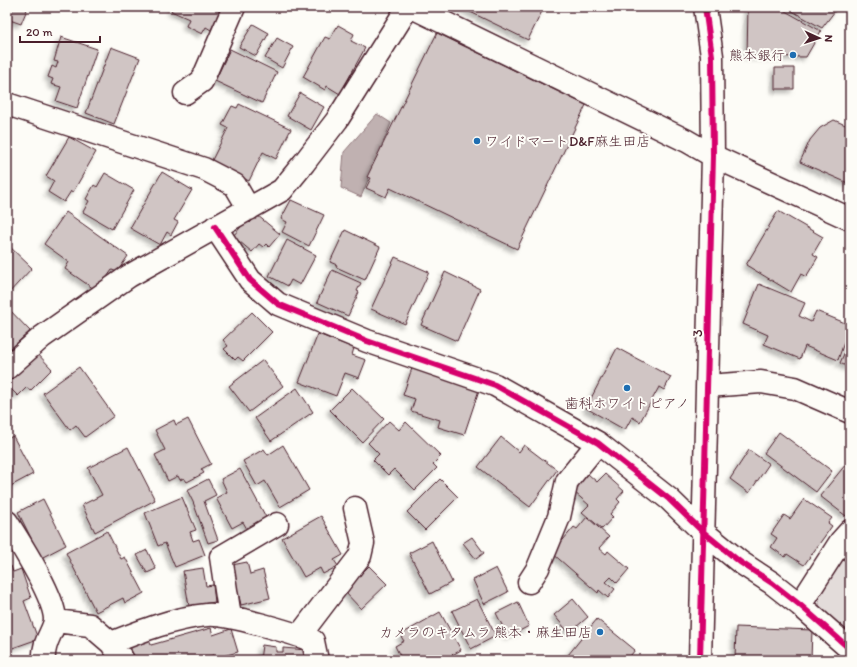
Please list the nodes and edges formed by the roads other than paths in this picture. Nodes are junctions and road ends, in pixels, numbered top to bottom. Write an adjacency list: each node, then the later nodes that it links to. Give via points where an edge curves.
1 (234, 7): 5 (street, via 202,81)
2 (408, 7): 8 (street, via 337,120 304,163 282,190)
3 (412, 7): 7 (street)
4 (705, 7): 7 (street, 3, via 712,56)
5 (185, 93)
6 (7, 104): 8 (street, via 204,169 235,185)
7 (713, 156): 9 (street); 12 (street, 3)
8 (249, 208): 10 (street)
9 (850, 219)
10 (215, 227): 11 (street, via 129,276 42,337); 14 (street, via 250,280 278,304 367,340 495,385)
11 (7, 368)
12 (708, 386): 13 (street, via 762,382 795,388); 18 (street, 3)
13 (850, 412)
14 (598, 443): 18 (street, via 669,500); 20 (street, via 567,481 559,517 538,568)
15 (356, 508): 24 (street, via 363,543 360,556)
16 (7, 522): 23 (street, via 28,556 53,606)
17 (277, 524): 22 (street, via 221,557)
18 (702, 531): 21 (street); 29 (street, 3)
19 (850, 531): 21 (street)
20 (529, 582)
21 (800, 605): 25 (street)
22 (230, 617): 24 (street); 26 (street, via 208,614 167,623)
23 (55, 621): 26 (street, via 90,625); 27 (street, via 46,639)
24 (300, 635): 28 (street, via 313,641)
25 (850, 649)
26 (117, 651)
27 (44, 660)
28 (317, 660)
29 (700, 660)

